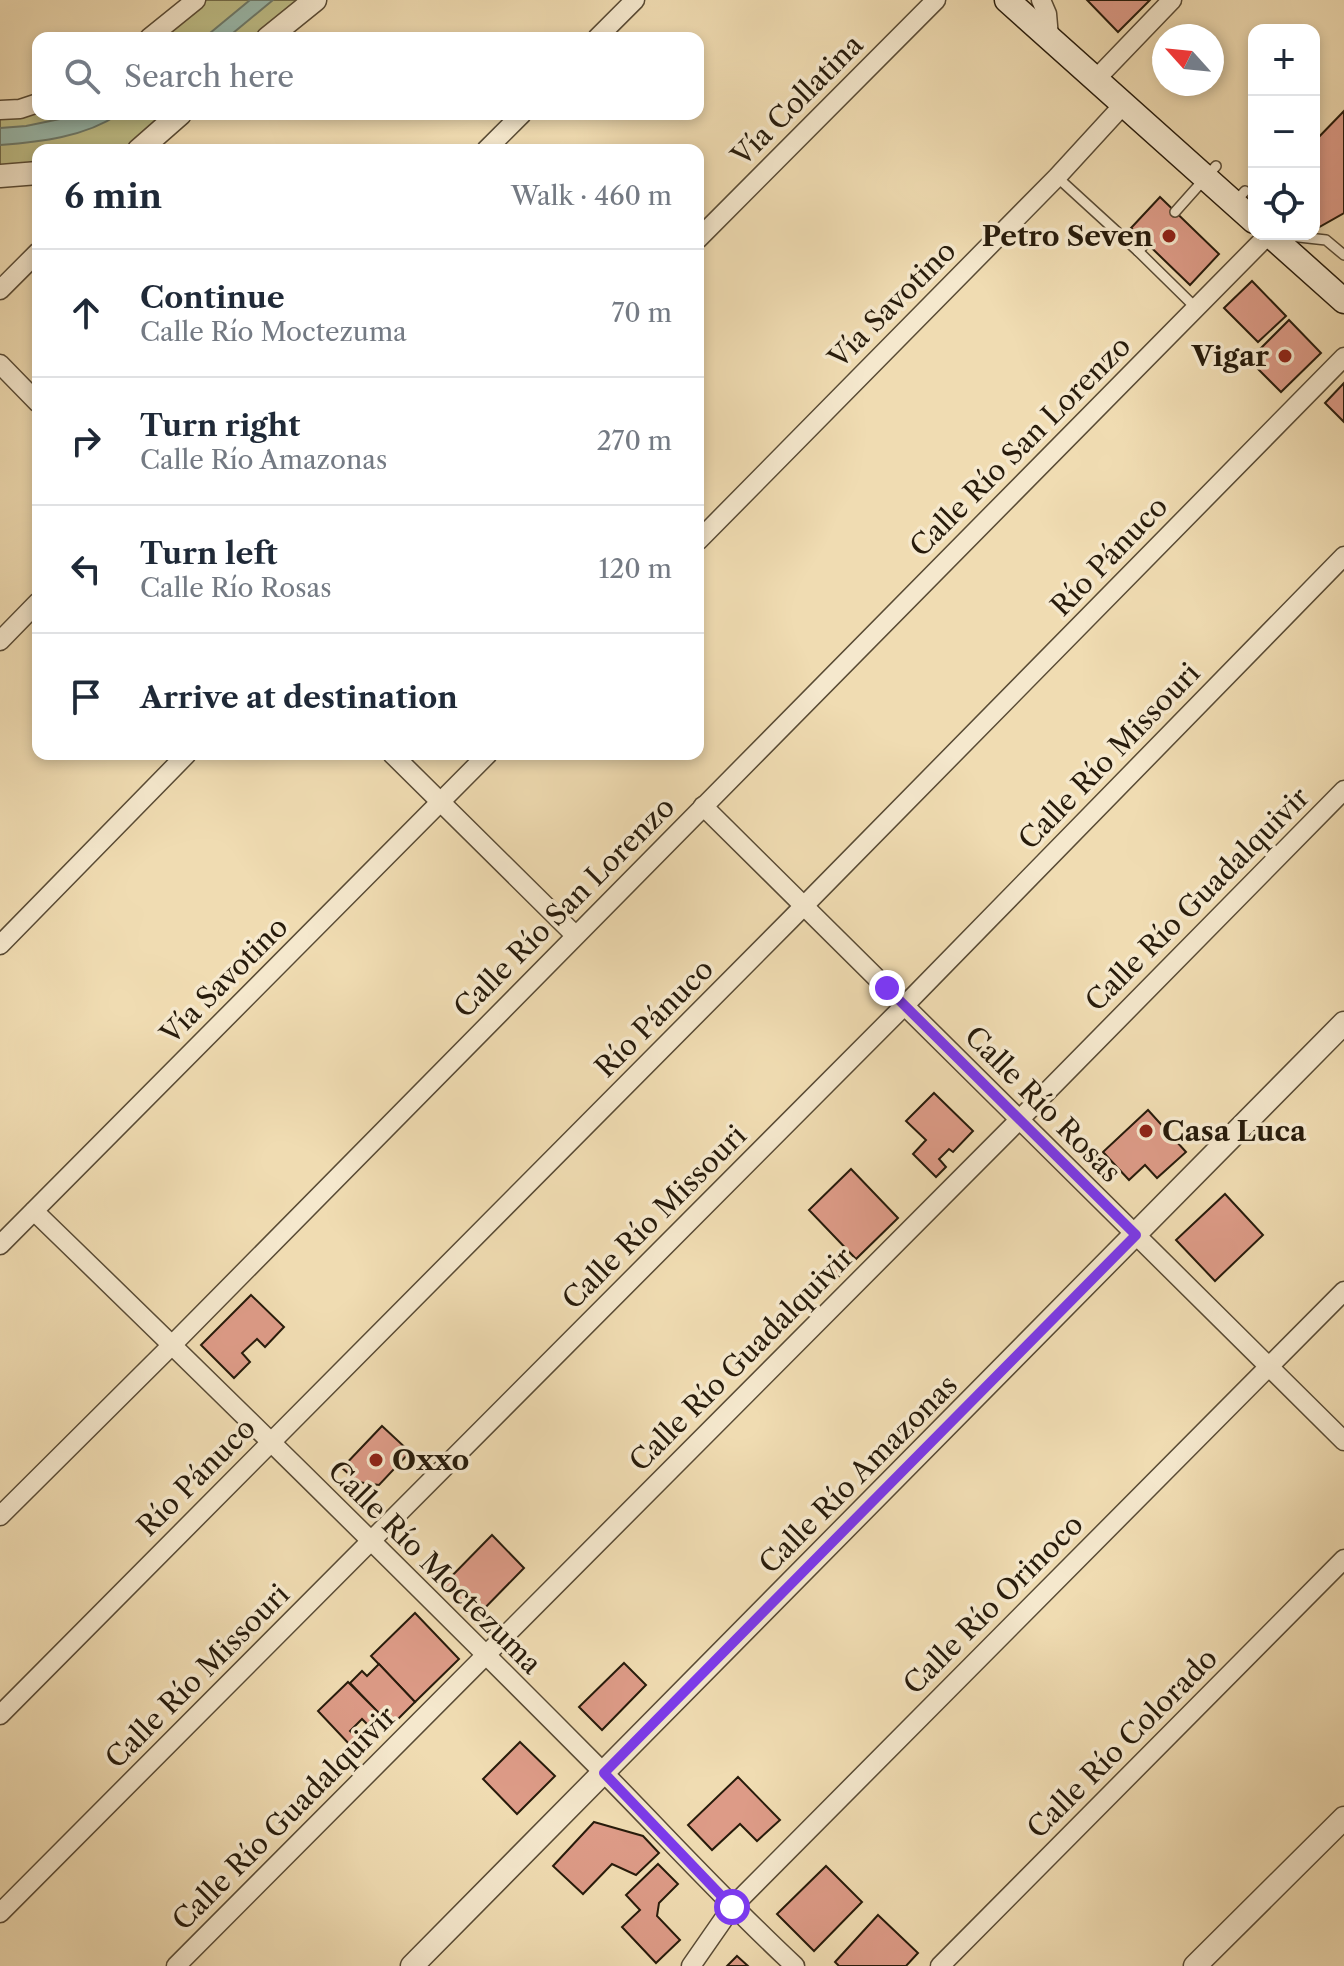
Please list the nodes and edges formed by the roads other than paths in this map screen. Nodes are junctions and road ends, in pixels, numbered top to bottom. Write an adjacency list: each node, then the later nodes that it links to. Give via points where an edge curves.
1 (196, 0): 8 (street)
2 (315, 0): 9 (street)
3 (635, 0): 10 (street)
4 (936, 0): 26 (street, Vía Collatina)
5 (1007, 0): 11 (main road)
6 (1041, 0): 11 (street)
7 (1172, 0): 12 (street)
8 (156, 32)
9 (275, 32)
10 (603, 32)
11 (1049, 37): 12 (main road)
12 (1096, 79): 13 (main road)
13 (1124, 104): 20 (main road); 23 (street, Vía Savotino)
14 (32, 105): 15 (street)
15 (0, 110)
16 (173, 120): 18 (street)
17 (516, 120): 19 (street)
18 (146, 144)
19 (492, 144)
20 (1211, 172): 24 (main road); 25 (lane)
21 (32, 173): 22 (street)
22 (0, 176)
23 (1057, 177): 31 (lane); 40 (street, Vía Savotino)
24 (1248, 211)
25 (1175, 212)
26 (704, 233)
27 (1320, 238): 32 (lane)
28 (1263, 240): 36 (street, Calle Río San Lorenzo)
29 (1276, 240): 35 (main road)
30 (1146, 243): 31 (lane)
31 (1138, 251): 36 (lane)
32 (1344, 255)
33 (32, 258): 34 (street)
34 (0, 290)
35 (1344, 301)
36 (1196, 308): 49 (street, Calle Río San Lorenzo)
37 (1344, 357): 50 (street, Río Pánuco)
38 (0, 364): 39 (street)
39 (32, 397)
40 (704, 535)
41 (1344, 556): 53 (street, Calle Río Missouri)
42 (32, 608): 43 (street)
43 (0, 641)
44 (181, 760): 52 (street)
45 (398, 760): 48 (street)
46 (482, 760): 48 (street, Vía Savotino)
47 (1344, 790): 55 (street, Calle Río Guadalquivir)
48 (441, 802): 51 (street); 56 (street, Vía Savotino)
49 (703, 806): 50 (street, Calle Río Rosas); 51 (street, Calle Río San Lorenzo)
50 (805, 906): 53 (street, Calle Río Rosas); 63 (street, Río Pánuco)
51 (575, 935): 60 (street, Calle Río San Lorenzo)
52 (0, 945)
53 (905, 1005): 55 (street, Calle Río Rosas); 65 (street, Calle Río Missouri)
54 (1344, 1023): 57 (street, Calle Río Amazonas)
55 (1020, 1119): 57 (street, Calle Río Rosas); 67 (street, Calle Río Guadalquivir)
56 (34, 1211): 58 (street, Vía Savotino); 60 (street, Calle Río Moctezuma)
57 (1136, 1235): 61 (street, Calle Río Rosas); 69 (street, Calle Río Amazonas)
58 (0, 1245)
59 (1344, 1291): 61 (street, Calle Río Orinoco)
60 (172, 1345): 63 (street, Calle Río Moctezuma); 64 (street, Calle Río San Lorenzo)
61 (1268, 1365): 62 (street, Calle Río Rosas); 71 (street, Calle Río Orinoco)
62 (1344, 1441)
63 (270, 1442): 65 (street, Calle Río Moctezuma); 68 (street, Río Pánuco)
64 (0, 1516)
65 (369, 1541): 67 (street, Calle Río Moctezuma); 72 (street, Calle Río Missouri)
66 (1344, 1559): 77 (street, Calle Río Colorado)
67 (485, 1656): 69 (street, Calle Río Moctezuma); 73 (street, Calle Río Guadalquivir)
68 (0, 1715)
69 (604, 1773): 71 (street, Calle Río Moctezuma); 74 (street, Calle Río Amazonas)
70 (1344, 1818): 78 (street)
71 (732, 1907): 75 (street, Calle Río Orinoco); 76 (street, Calle Río Moctezuma)
72 (0, 1913)
73 (176, 1966)
74 (412, 1966)
75 (691, 1966)
76 (795, 1966)
77 (940, 1966)
78 (1195, 1966)

